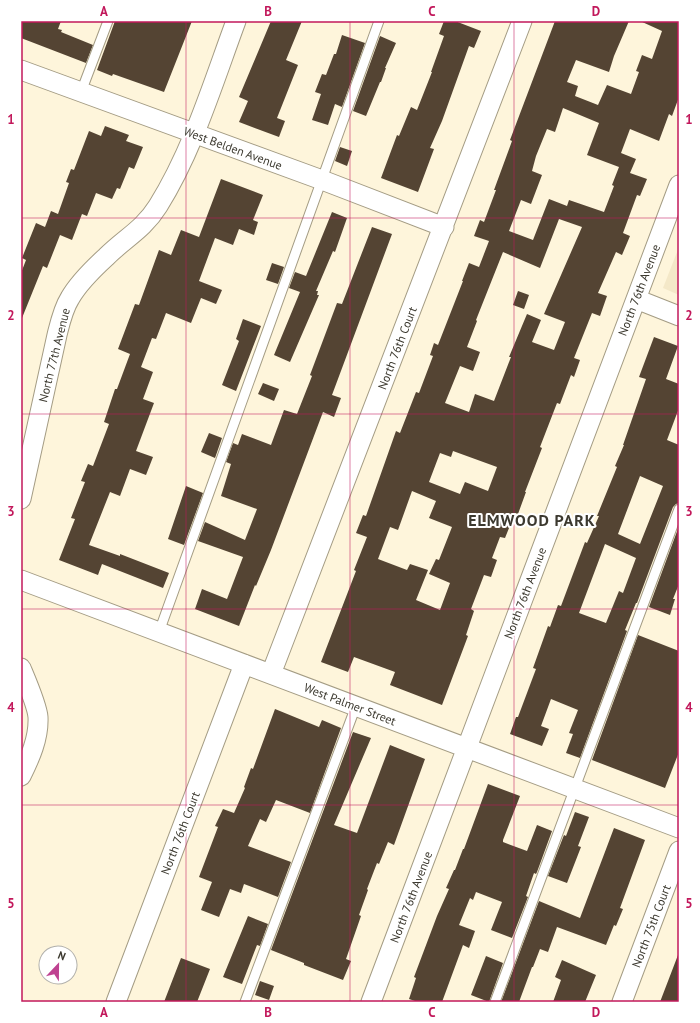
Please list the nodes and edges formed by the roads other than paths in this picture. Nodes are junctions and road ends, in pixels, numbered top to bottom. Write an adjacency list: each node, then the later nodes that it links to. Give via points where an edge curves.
1 (108, 21): 6 (lane)
2 (236, 21): 7 (street, North 77th Avenue)
3 (379, 21): 8 (lane)
4 (522, 21): 10 (street, North 76th Court)
5 (21, 70): 6 (street, West Belden Avenue)
6 (81, 92): 7 (street, West Belden Avenue)
7 (194, 134): 8 (street, West Belden Avenue); 13 (street, North 77th Avenue, via 175,177 146,223 106,256 70,298 57,335)
8 (322, 180): 10 (street, West Belden Avenue); 16 (lane)
9 (679, 185): 11 (street, North 76th Avenue)
10 (444, 227): 19 (street, North 76th Court)
11 (636, 299): 12 (street); 21 (street, North 76th Avenue)
12 (679, 316)
13 (21, 499)
14 (679, 509): 23 (lane)
15 (21, 580): 16 (street, West Palmer Street)
16 (159, 632): 17 (street, West Palmer Street)
17 (244, 664): 19 (street, West Palmer Street); 26 (street, North 76th Court)
18 (21, 668): 22 (street, via 38,716 30,759)
19 (271, 674): 20 (street, West Palmer Street)
20 (356, 706): 21 (street, West Palmer Street); 27 (lane)
21 (467, 748): 23 (street, West Palmer Street); 28 (street, North 76th Avenue)
22 (21, 776)
23 (575, 788): 24 (street, West Palmer Street); 29 (lane)
24 (679, 828)
25 (679, 851): 30 (street, North 75th Court)
26 (116, 1002)
27 (245, 1002)
28 (371, 1002)
29 (495, 1002)
30 (622, 1002)

